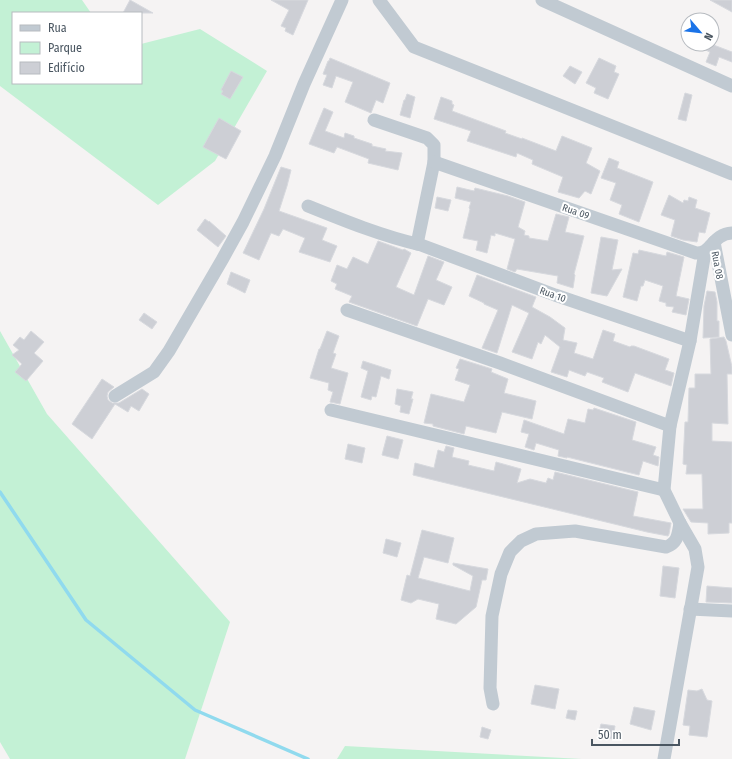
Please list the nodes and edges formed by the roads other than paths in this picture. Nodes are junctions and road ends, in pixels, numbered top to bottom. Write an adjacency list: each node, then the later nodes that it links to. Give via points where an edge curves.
1 (342, 0): 16 (street, via 275,156 222,260 154,372)
2 (379, 0): 7 (street, via 414,47)
3 (542, 0): 4 (street)
4 (732, 86)
5 (374, 120): 6 (street, via 427,138 434,145)
6 (434, 162): 11 (street); 12 (street, Rua 09, via 696,253)
7 (732, 174)
8 (308, 206): 11 (street, Rua 10, via 383,235)
9 (732, 233): 10 (street, via 721,235)
10 (714, 242): 12 (street); 14 (street, Rua 08)
11 (417, 244): 15 (street, Rua 10)
12 (705, 252): 15 (street)
13 (347, 310): 18 (street)
14 (732, 335)
15 (690, 341): 18 (street)
16 (115, 396)
17 (331, 410): 19 (street)
18 (670, 426): 19 (street)
19 (664, 490): 20 (street)
20 (680, 523): 21 (street, via 697,557 698,567); 23 (street, via 676,540 673,545 666,547 575,531 536,534 521,541 510,552 501,574 492,616 490,688)
21 (690, 609): 22 (street); 24 (street)
22 (732, 612)
23 (494, 704)
24 (664, 759)

